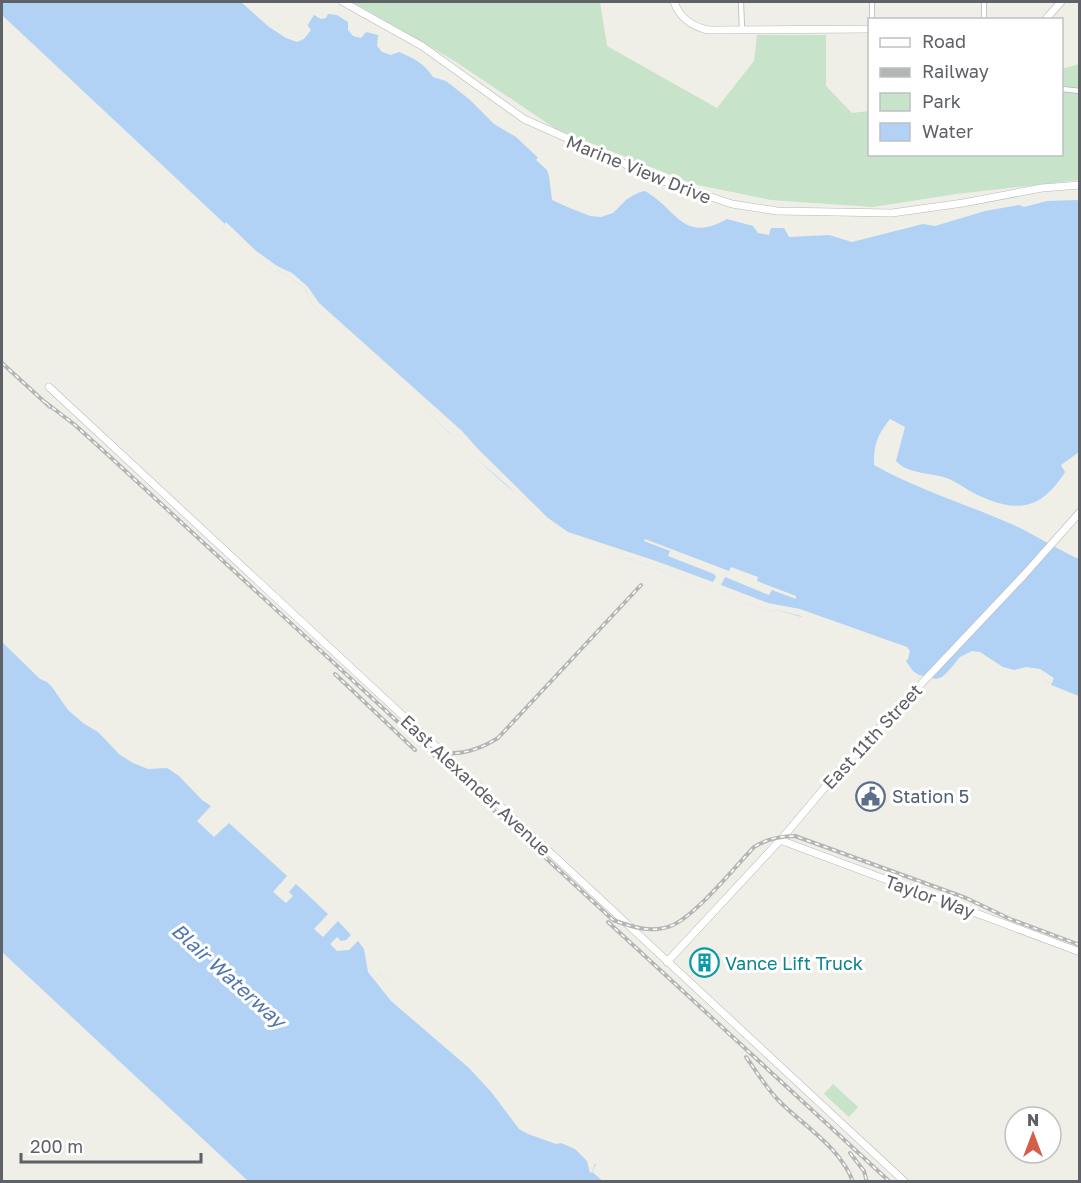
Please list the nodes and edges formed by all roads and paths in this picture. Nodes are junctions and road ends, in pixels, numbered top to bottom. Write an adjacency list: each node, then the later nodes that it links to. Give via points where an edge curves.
1 (344, 2): 14 (street, Marine View Drive, via 422,46 524,119 663,182 732,204 777,211 892,213)
2 (674, 2): 11 (street, via 694,26)
3 (741, 2): 11 (street)
4 (872, 2): 7 (street)
5 (984, 2): 8 (street)
6 (1061, 2): 9 (street)
7 (872, 18)
8 (984, 18)
9 (1047, 18)
10 (868, 29): 11 (street)
11 (742, 30)
12 (1063, 89): 13 (street)
13 (1080, 91)
14 (1080, 185)
15 (49, 387): 19 (street, East Alexander Avenue)
16 (1080, 512): 17 (street, East 11th Street, via 837,773)
17 (780, 840): 18 (street, Taylor Way); 19 (street, East 11th Street)
18 (1080, 952)
19 (667, 962): 20 (street, East Alexander Avenue)
20 (905, 1182)

